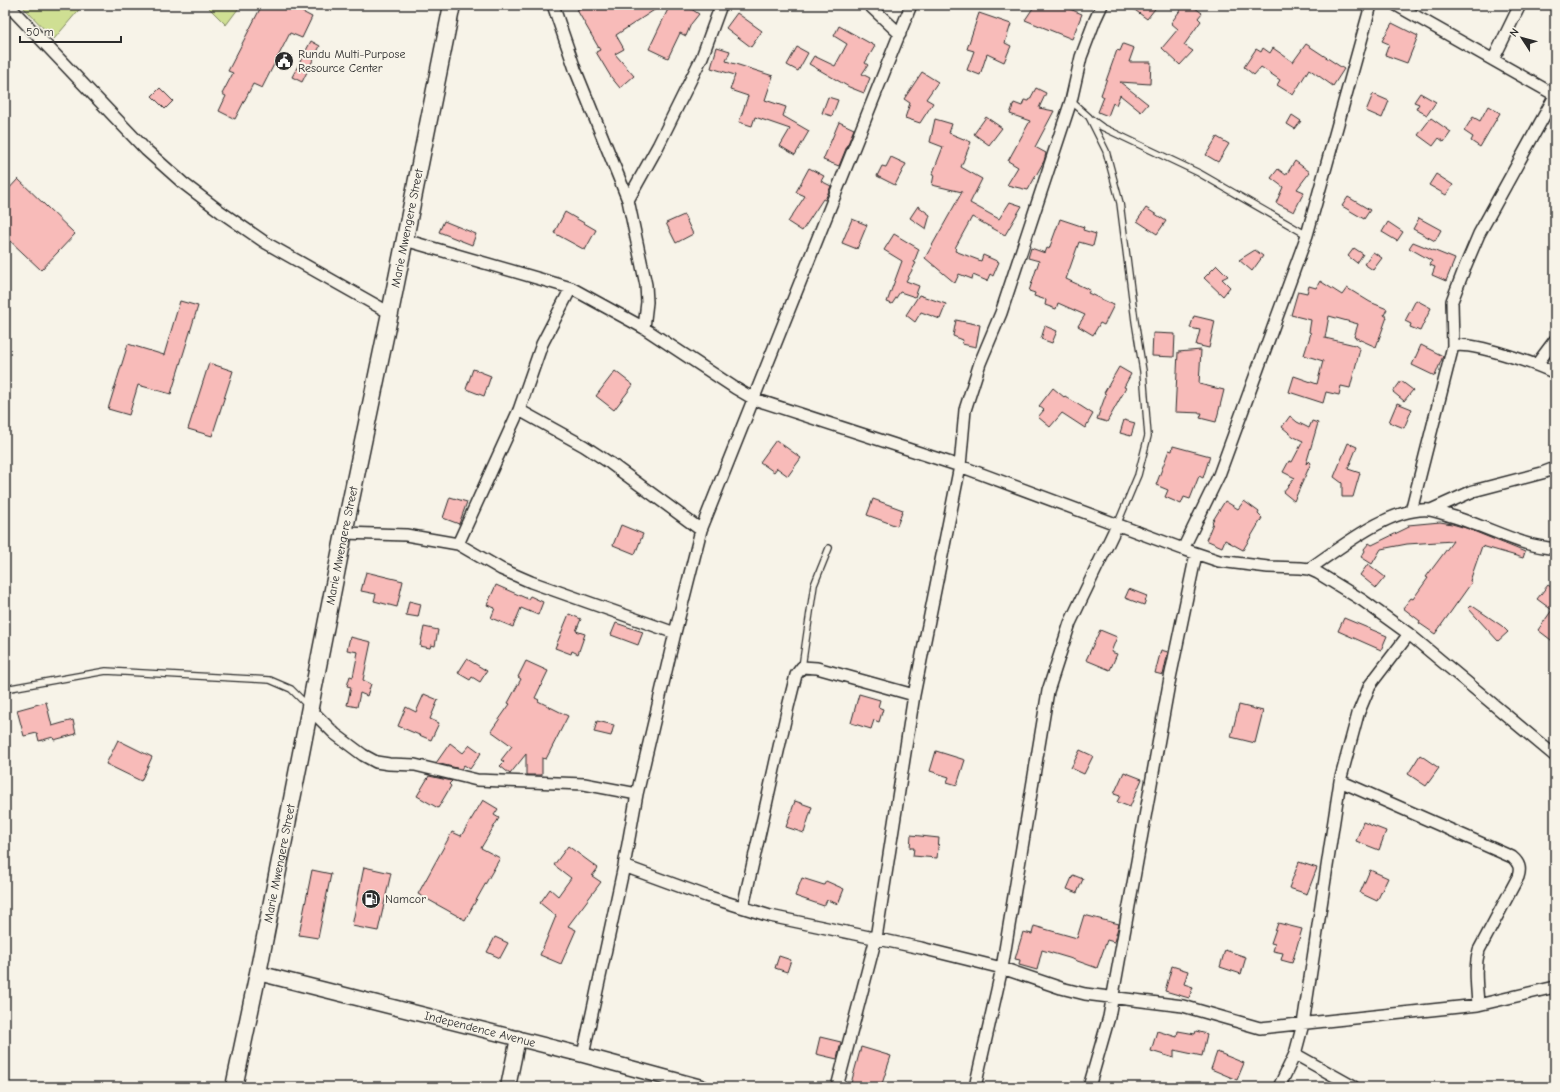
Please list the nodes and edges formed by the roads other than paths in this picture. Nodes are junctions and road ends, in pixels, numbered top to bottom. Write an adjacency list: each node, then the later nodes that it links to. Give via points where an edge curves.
1 (8, 5): 20 (street, via 146,150 183,183 266,243)
2 (452, 5): 18 (main road, Marie Mwengere Street)
3 (553, 5): 16 (street, via 575,69)
4 (721, 5): 16 (street, via 702,57)
5 (869, 5): 11 (street)
6 (911, 5): 11 (street)
7 (1102, 5): 14 (street, via 1081,57)
8 (1371, 5): 17 (street)
9 (1396, 5): 12 (street)
10 (1520, 5): 12 (street)
11 (900, 34): 26 (street)
12 (1494, 60): 13 (street)
13 (1555, 95): 23 (street, via 1483,228 1465,267 1452,301)
14 (1071, 101): 15 (lane); 28 (street, via 1003,306 980,363 965,410)
15 (1089, 117): 17 (lane, via 1102,127 1200,173); 32 (lane, via 1106,151 1120,203 1144,370 1148,436 1138,475)
16 (628, 200): 21 (street, via 646,285)
17 (1307, 234): 37 (street, via 1219,475)
18 (405, 240): 19 (street); 20 (main road, Marie Mwengere Street)
19 (571, 288): 21 (street); 27 (street, via 542,344)
20 (390, 313): 34 (main road, Marie Mwengere Street)
21 (644, 328): 26 (street)
22 (1555, 340): 24 (street)
23 (1453, 346): 24 (street, via 1460,344 1481,348); 31 (street)
24 (1537, 364): 25 (street)
25 (1555, 373)
26 (754, 398): 28 (street); 33 (street)
27 (518, 410): 33 (street, via 610,463); 35 (street)
28 (960, 466): 32 (street); 45 (street)
29 (1555, 468): 30 (street, via 1473,491)
30 (1431, 510): 31 (street); 38 (street, via 1468,521 1523,543)
31 (1411, 511): 40 (street, via 1370,528)
32 (1117, 524): 37 (street); 53 (street, via 1070,623 1048,691)
33 (701, 530): 41 (street)
34 (344, 533): 35 (street, via 406,535); 46 (main road, Marie Mwengere Street)
35 (458, 544): 41 (street, via 501,569 531,582)
36 (829, 548): 43 (lane, via 814,585)
37 (1183, 549): 39 (street)
38 (1555, 549)
39 (1196, 554): 40 (street, via 1233,564); 56 (street, via 1170,678)
40 (1309, 569): 42 (street, via 1349,591)
41 (675, 633): 49 (street)
42 (1409, 634): 47 (street); 48 (street, via 1370,686 1358,714)
43 (802, 667): 45 (street, via 817,668); 51 (street, via 796,675 788,707)
44 (5, 689): 46 (lane, via 106,671 270,680 290,689)
45 (914, 695): 52 (street)
46 (309, 708): 49 (street, via 335,734 376,762 415,765 476,780 584,784); 54 (main road, Marie Mwengere Street)
47 (1555, 756)
48 (1340, 781): 57 (street, via 1517,861 1520,870 1518,877 1477,957); 58 (street)
49 (637, 794): 50 (street)
50 (624, 866): 51 (street); 61 (street)
51 (743, 907): 52 (street, via 808,925)
52 (876, 938): 53 (street); 65 (street)
53 (1002, 968): 56 (street, via 1061,988); 66 (street)
54 (258, 973): 59 (street, Independence Avenue); 62 (main road, Marie Mwengere Street)
55 (1555, 987): 57 (street)
56 (1112, 997): 58 (street, via 1183,1006 1260,1028); 67 (street)
57 (1478, 1005): 58 (street)
58 (1303, 1024): 60 (street)
59 (518, 1038): 61 (street, Independence Avenue); 63 (street)
60 (1295, 1054): 68 (street); 69 (street)
61 (583, 1055): 64 (street, Independence Avenue)
62 (234, 1087)
63 (508, 1087)
64 (701, 1087)
65 (837, 1087)
66 (974, 1087)
67 (1089, 1087)
68 (1279, 1087)
69 (1354, 1087)

